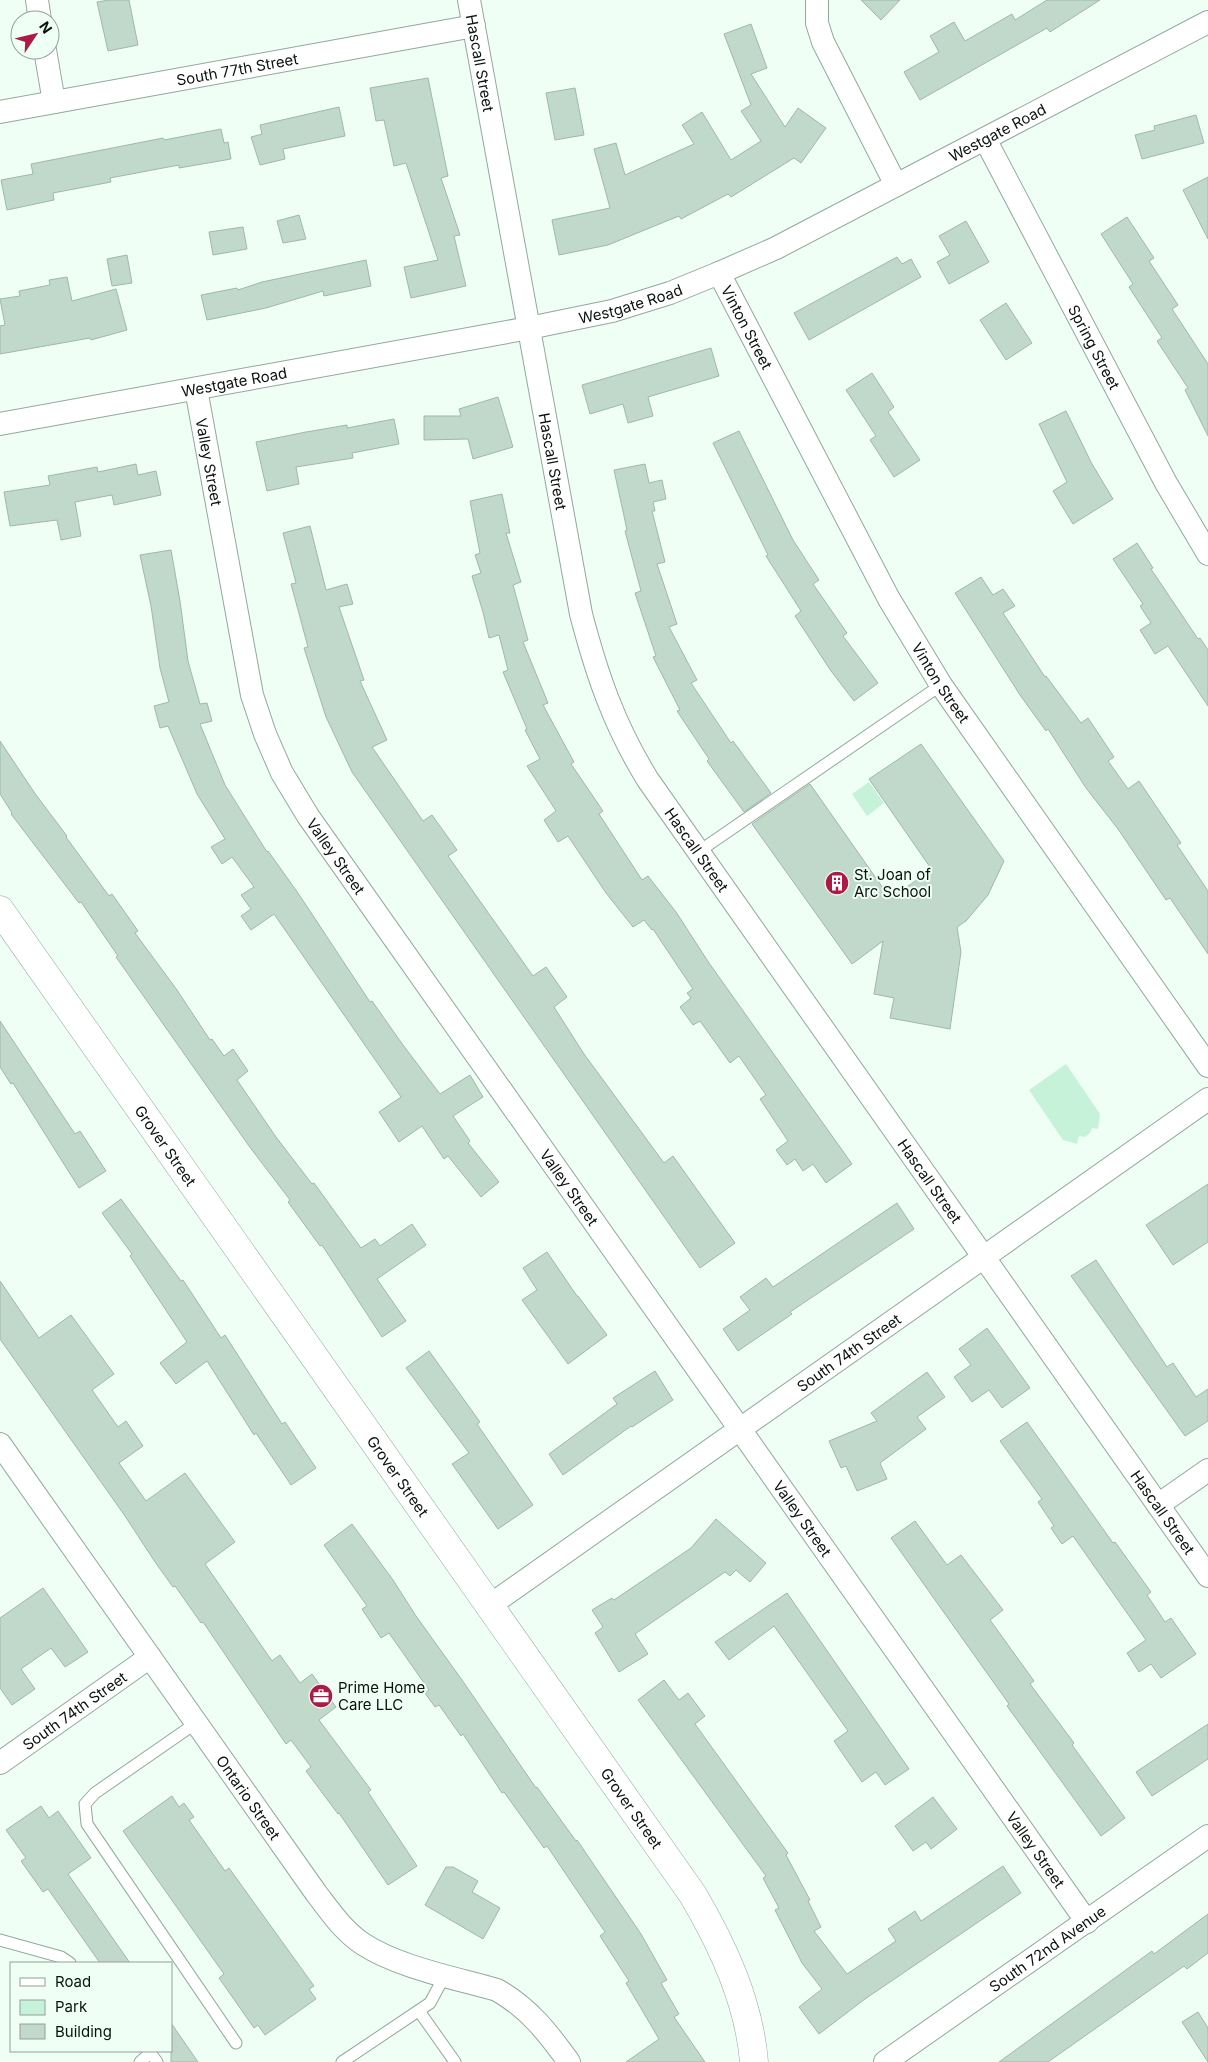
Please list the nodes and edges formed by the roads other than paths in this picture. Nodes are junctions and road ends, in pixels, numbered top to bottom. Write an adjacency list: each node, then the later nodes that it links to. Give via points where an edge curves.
1 (470, 0): 4 (street, Hascall Street)
2 (817, 0): 9 (street, via 817,23 823,42)
3 (1207, 25): 8 (street, Westgate Road)
4 (474, 26): 6 (street, South 77th Street); 11 (street, Hascall Street)
5 (47, 60): 6 (street)
6 (54, 102): 7 (street, South 77th Street)
7 (0, 112)
8 (985, 139): 9 (street, Westgate Road); 14 (street, Spring Street, via 1166,483)
9 (896, 185): 10 (street, Westgate Road, via 776,248)
10 (719, 273): 11 (street, Westgate Road, via 612,311); 15 (street, Vinton Street, via 889,599)
11 (529, 328): 12 (street, Westgate Road); 16 (street, Hascall Street, via 581,614 596,672 632,754)
12 (196, 388): 13 (street, Westgate Road); 21 (street, Valley Street, via 252,695 264,734 282,773 313,824)
13 (0, 424)
14 (1208, 554)
15 (941, 685): 16 (lane); 18 (street, Vinton Street)
16 (698, 852): 20 (street, Hascall Street)
17 (0, 910): 26 (street, Grover Street)
18 (1208, 1066)
19 (1208, 1099): 20 (street, South 74th Street)
20 (984, 1257): 21 (street, South 74th Street); 24 (street, Hascall Street)
21 (740, 1429): 26 (street, South 74th Street); 31 (street, Valley Street)
22 (0, 1444): 27 (street, Ontario Street)
23 (1208, 1470): 24 (street)
24 (1158, 1505): 25 (street, Hascall Street)
25 (1208, 1576)
26 (489, 1606): 42 (street, Grover Street, via 694,1895 723,1948 749,2030)
27 (150, 1657): 28 (street, Ontario Street); 29 (street, South 74th Street)
28 (196, 1723): 34 (street, Ontario Street, via 341,1924 362,1944 382,1955); 36 (lane, via 94,1793 84,1804 88,1824)
29 (0, 1762)
30 (1208, 1836): 31 (street, South 72nd Avenue)
31 (1087, 1922): 43 (street, South 72nd Avenue)
32 (0, 1940): 33 (lane)
33 (68, 1962)
34 (445, 1975): 35 (lane, via 430,2003); 41 (street, Ontario Street, via 508,1996 540,2023)
35 (419, 2011): 39 (lane); 40 (lane)
36 (236, 2043)
37 (152, 2055): 38 (lane)
38 (140, 2062)
39 (342, 2062)
40 (455, 2062)
41 (569, 2062)
42 (754, 2062)
43 (885, 2062)

